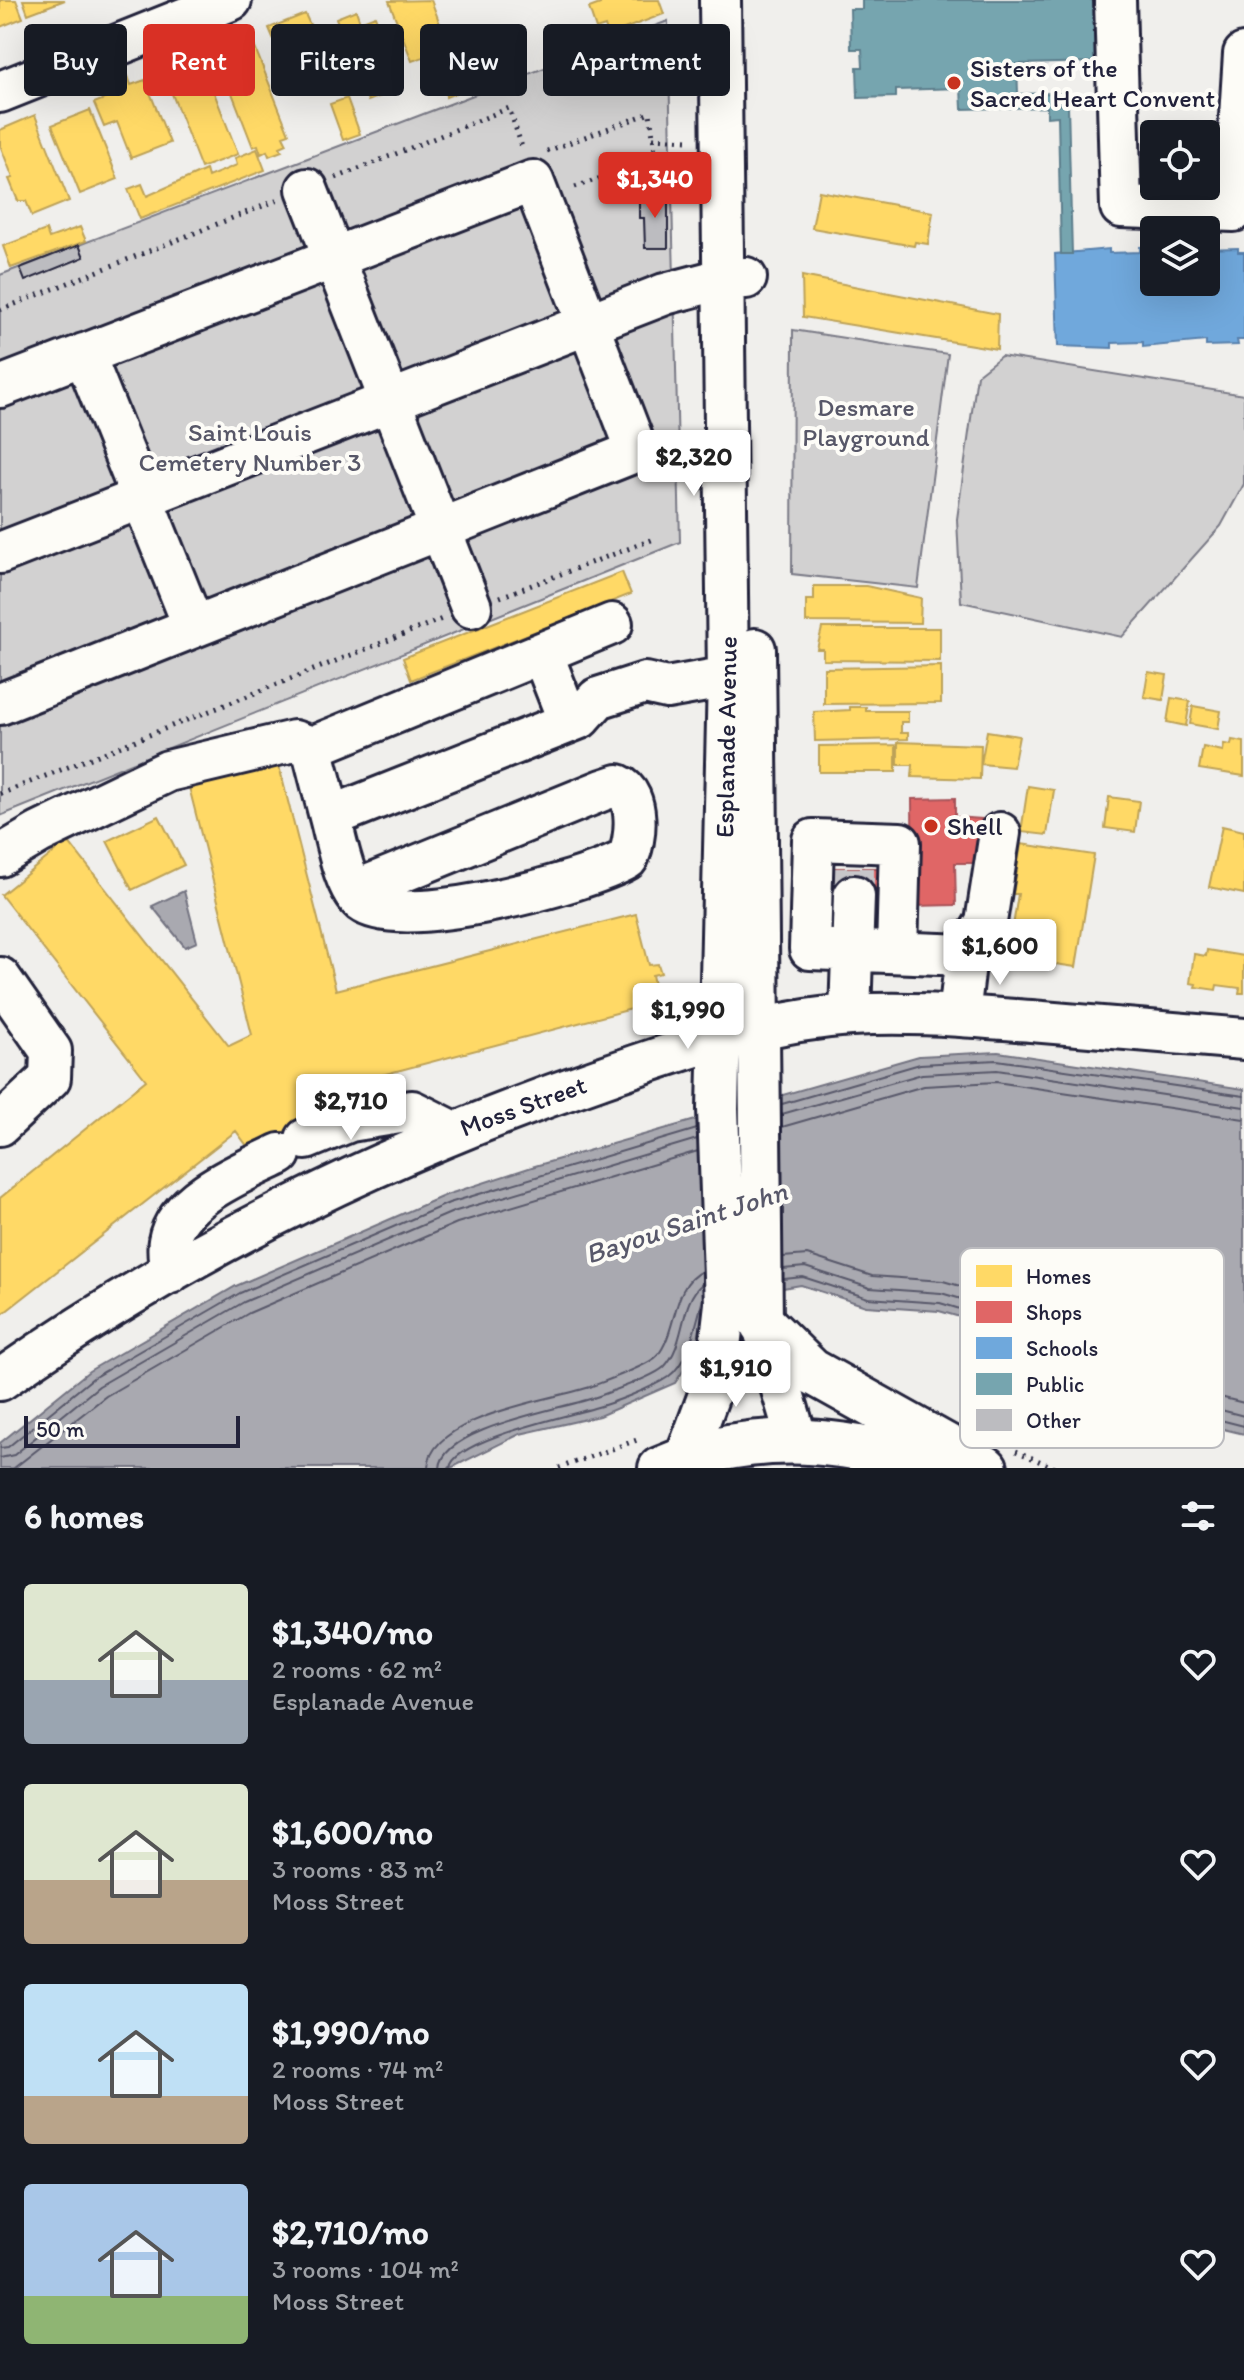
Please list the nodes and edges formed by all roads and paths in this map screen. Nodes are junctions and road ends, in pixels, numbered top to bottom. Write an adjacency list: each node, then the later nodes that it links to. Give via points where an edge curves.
1 (231, 0): 5 (street)
2 (720, 0): 11 (street, Esplanade Avenue)
3 (746, 0): 11 (street, Esplanade Avenue)
4 (1115, 0): 6 (street, via 1121,207 1234,211)
5 (167, 12): 7 (street)
6 (1244, 54)
7 (0, 92)
8 (540, 178): 8 (path, via 555,194 656,159 650,113 540,154); 10 (street); 12 (street)
9 (307, 189): 10 (street)
10 (335, 257): 13 (street); 15 (street)
11 (736, 278): 12 (street, via 665,294); 16 (street, Esplanade Avenue)
12 (588, 324): 15 (street); 17 (street)
13 (84, 354): 14 (street); 18 (street)
14 (0, 387)
15 (391, 401): 18 (street); 19 (street)
16 (739, 436): 17 (path, via 667,441); 25 (street, Esplanade Avenue)
17 (637, 451): 19 (street)
18 (142, 497): 20 (street); 23 (street)
19 (441, 529): 21 (street); 23 (street)
20 (0, 553)
21 (471, 607)
22 (612, 624): 24 (street)
23 (194, 627): 28 (street)
24 (542, 653): 30 (street); 31 (street)
25 (741, 675): 30 (street, via 667,688 645,683 598,698); 37 (street, Esplanade Avenue); 48 (street, Esplanade Avenue)
26 (220, 697): 29 (path)
27 (233, 702): 29 (path)
28 (0, 704)
29 (220, 706): 32 (path)
30 (574, 720): 33 (street)
31 (312, 747): 33 (street); 35 (street, via 294,741 168,771)
32 (0, 794)
33 (330, 817): 39 (street)
34 (1000, 833): 43 (street, via 986,922)
35 (0, 856)
36 (854, 868): 38 (street, via 813,840); 41 (street); 42 (street, via 900,843)
37 (757, 876): 38 (street); 44 (street, Esplanade Avenue)
38 (812, 878): 40 (street)
39 (355, 891): 39 (street, via 375,910 446,911 615,866 634,847 632,797 627,788 611,787)
40 (810, 949): 41 (street); 44 (street, via 792,965)
41 (851, 951): 42 (street); 46 (street)
42 (897, 952): 43 (street)
43 (966, 955): 47 (street)
44 (758, 965): 48 (street, Esplanade Avenue)
45 (0, 978): 50 (street, via 51,1051 50,1078)
46 (850, 1015): 47 (street, Moss Street); 48 (street, Moss Street)
47 (959, 1016): 49 (street, Moss Street)
48 (740, 1032): 51 (street, Moss Street); 53 (street, Esplanade Avenue, via 762,1088); 53 (street, Esplanade Avenue, via 718,1109)
49 (1244, 1039)
50 (0, 1125)
51 (454, 1132): 52 (street, Moss Street, via 385,1160); 52 (street, via 412,1111 350,1121 293,1147 213,1187 176,1221 169,1241)
52 (170, 1273): 54 (street, Moss Street)
53 (749, 1306): 55 (street, Esplanade Avenue); 56 (street, Esplanade Avenue); 59 (main road, via 811,1371)
54 (0, 1380)
55 (801, 1454): 56 (main road, via 725,1445); 58 (main road, via 839,1443)
56 (669, 1457): 57 (path)
57 (559, 1468)
58 (947, 1468)
59 (985, 1468)

